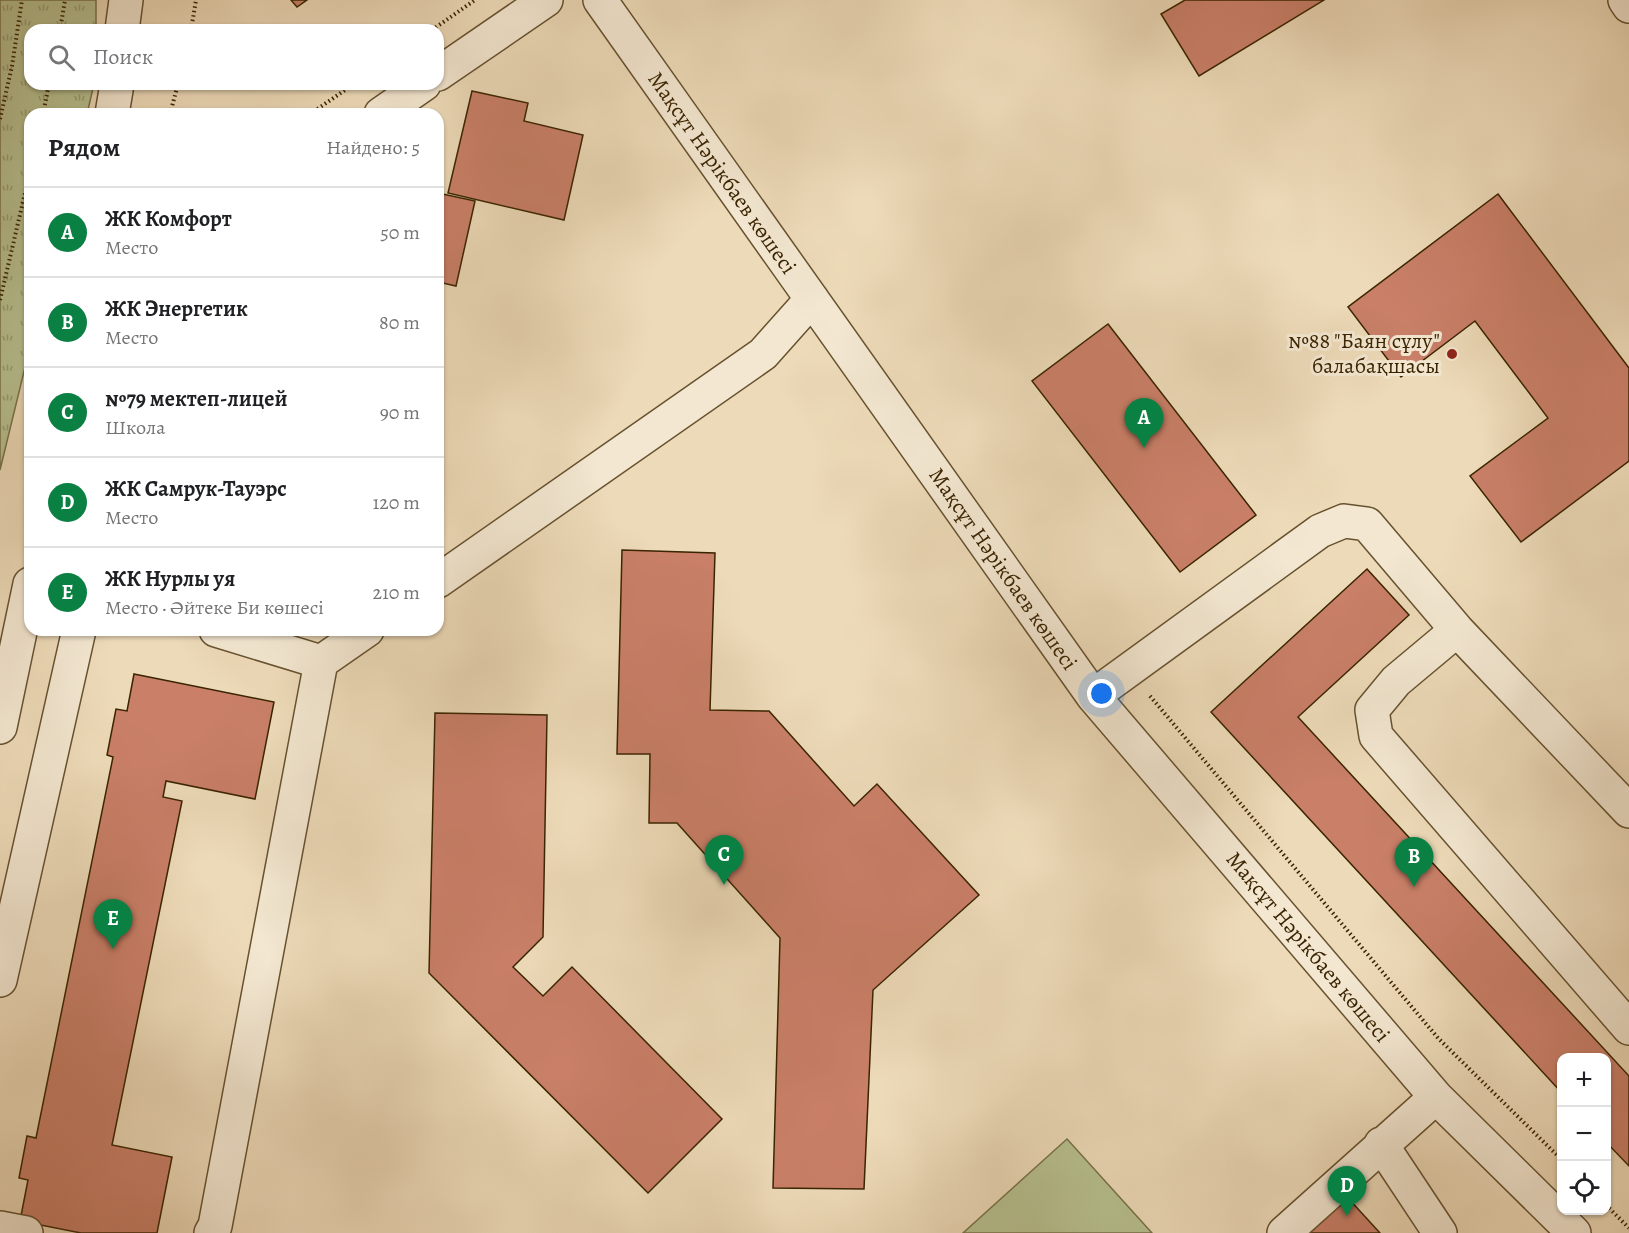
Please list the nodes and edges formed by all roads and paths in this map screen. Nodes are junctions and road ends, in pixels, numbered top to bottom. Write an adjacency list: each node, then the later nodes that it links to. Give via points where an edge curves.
1 (22, 0): 25 (path)
2 (65, 0): 10 (path)
3 (126, 0): 11 (street)
4 (196, 0): 12 (path)
5 (475, 0): 13 (path)
6 (546, 0): 14 (street)
7 (600, 0): 27 (street, Мақсұт Нәрікбаев көшесі)
8 (1625, 0): 9 (street)
9 (1629, 6)
10 (61, 24)
11 (123, 24)
12 (192, 24)
13 (441, 24)
14 (444, 70)
15 (48, 90): 20 (path)
16 (116, 90): 21 (street)
17 (176, 90): 22 (path)
18 (345, 90): 23 (path)
19 (415, 90): 24 (street)
20 (44, 108)
21 (113, 108)
22 (172, 108)
23 (319, 108)
24 (390, 108)
25 (0, 119)
26 (24, 198): 28 (path)
27 (812, 299): 29 (street, via 764,354); 37 (street, Мақсұт Нәрікбаев көшесі)
28 (0, 300)
29 (444, 577)
30 (24, 613): 38 (street)
31 (1456, 630): 36 (street, via 1367,524 1344,521 1320,531); 39 (street); 41 (street, via 1396,681 1372,710 1376,736)
32 (78, 636): 40 (street)
33 (236, 636): 35 (street)
34 (358, 636): 35 (street)
35 (321, 662): 49 (street)
36 (1129, 670): 37 (street); 44 (path, via 1438,1038)
37 (1093, 696): 42 (street, Мақсұт Нәрікбаев көшесі)
38 (0, 727)
39 (1629, 811)
40 (0, 980)
41 (1629, 1028)
42 (1436, 1097): 43 (street); 52 (street, Мақсұт Нәрікбаев көшесі)
43 (1381, 1144): 50 (street); 51 (street)
44 (1557, 1155)
45 (1611, 1210): 47 (path)
46 (0, 1228): 48 (street)
47 (1629, 1228)
48 (26, 1233)
49 (211, 1233)
50 (1284, 1233)
51 (1440, 1233)
52 (1574, 1233)

